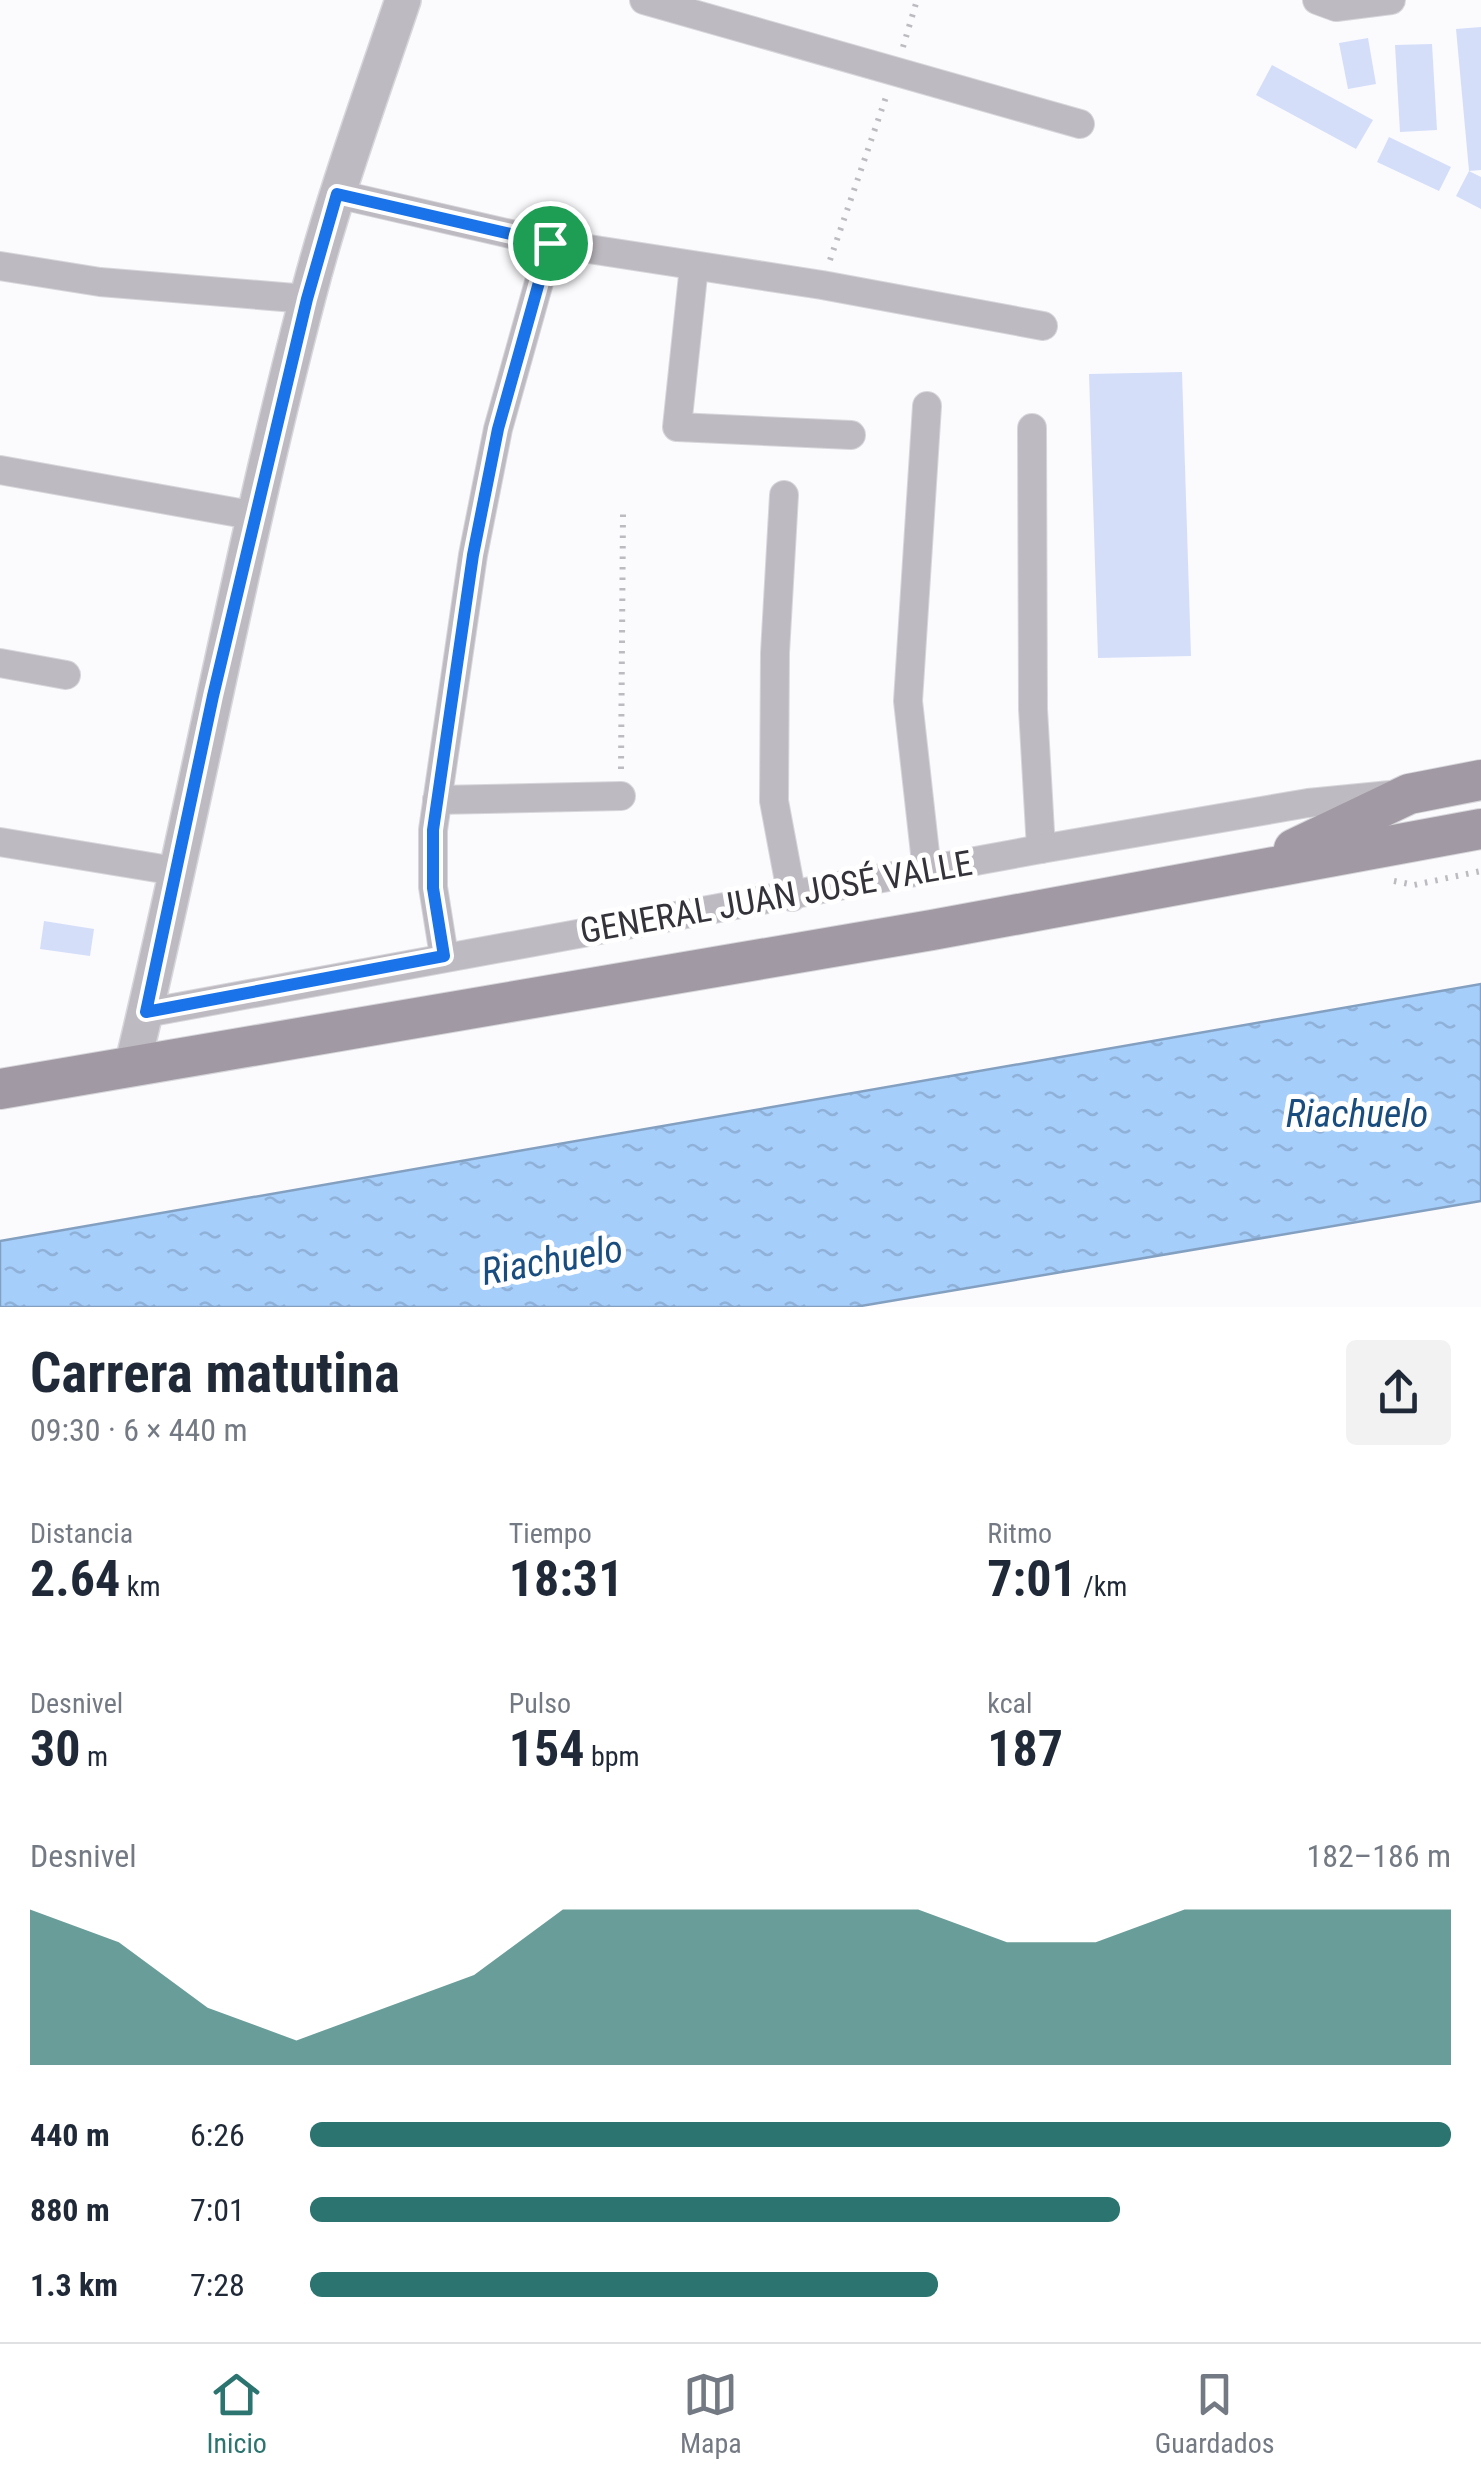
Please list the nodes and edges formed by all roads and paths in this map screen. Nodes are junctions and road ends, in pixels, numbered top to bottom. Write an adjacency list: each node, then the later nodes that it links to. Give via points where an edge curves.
1 (403, 0): 8 (street)
2 (644, 0): 6 (street)
3 (917, 0): 6 (path)
4 (1317, 0): 5 (street, via 1336,7)
5 (1391, 0)
6 (895, 72): 7 (street); 12 (path)
7 (1080, 124)
8 (337, 194): 9 (street); 13 (street)
9 (550, 243): 11 (street); 27 (street, via 487,475)
10 (0, 266): 13 (street, via 100,282)
11 (694, 266): 12 (street); 17 (street, via 678,427)
12 (822, 285): 14 (street)
13 (307, 299): 21 (street)
14 (1043, 326)
15 (927, 406): 33 (street, via 908,701)
16 (1032, 428): 30 (street, via 1032,709)
17 (851, 435)
18 (0, 470): 21 (street)
19 (784, 495): 34 (street, via 774,801)
20 (624, 514): 26 (path)
21 (256, 516): 32 (street)
22 (0, 662): 23 (street)
23 (66, 675)
24 (1481, 780): 25 (main road, GENERAL JUAN JOSÉ VALLE)
25 (1408, 794): 30 (street, GENERAL JUAN JOSÉ VALLE, via 1308,803); 31 (main road, GENERAL JUAN JOSÉ VALLE)
26 (621, 796): 27 (street)
27 (437, 800): 35 (street, via 432,870)
28 (1481, 829): 31 (main road, GENERAL JUAN JOSÉ VALLE)
29 (0, 842): 32 (street)
30 (1040, 849): 33 (street, GENERAL JUAN JOSÉ VALLE)
31 (1254, 869): 37 (main road, GENERAL JUAN JOSÉ VALLE)
32 (175, 871): 36 (street)
33 (928, 871): 34 (street, GENERAL JUAN JOSÉ VALLE)
34 (792, 896): 35 (street, GENERAL JUAN JOSÉ VALLE)
35 (444, 956): 36 (street, GENERAL JUAN JOSÉ VALLE)
36 (146, 1012): 37 (street)
37 (132, 1066): 38 (main road, GENERAL JUAN JOSÉ VALLE)
38 (0, 1088)

